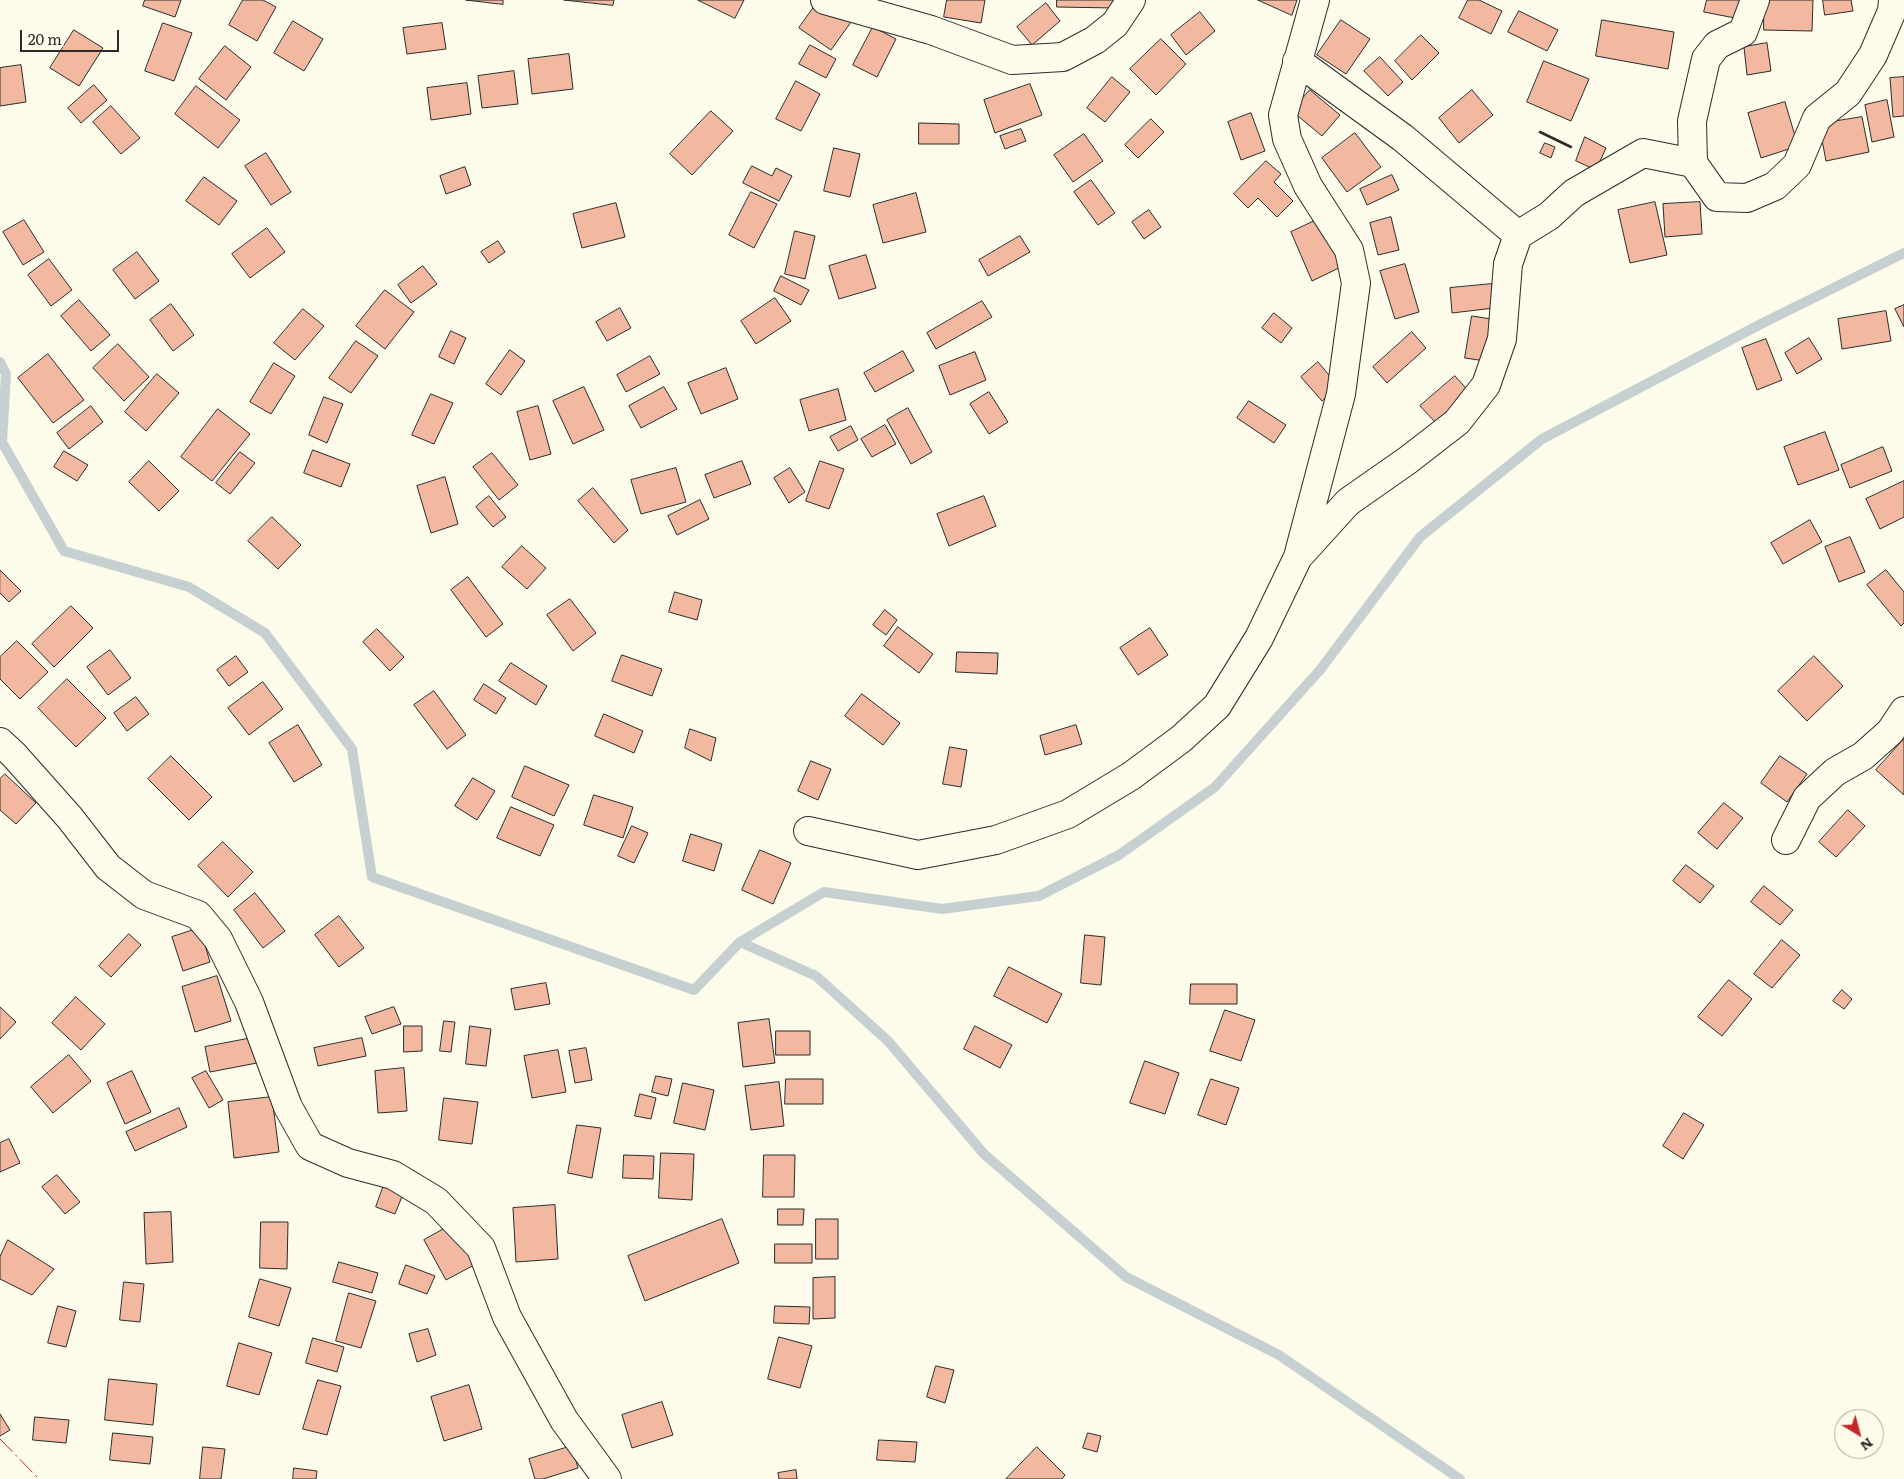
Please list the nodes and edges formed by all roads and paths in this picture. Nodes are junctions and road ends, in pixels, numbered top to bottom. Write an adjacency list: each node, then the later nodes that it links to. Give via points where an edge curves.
1 (825, 0): 2 (street, via 931,30 1012,60 1063,57 1095,40 1115,24)
2 (1131, 0)
3 (1315, 0): 6 (street)
4 (1755, 0): 7 (street, via 1743,32 1717,45 1706,58 1692,121)
5 (1892, 0): 7 (street, via 1892,11 1873,55 1848,93 1817,118 1797,165 1775,186 1747,198 1717,197)
6 (1297, 61): 8 (street, via 1403,138); 9 (street, via 1283,115 1287,139 1308,186 1349,250 1356,283 1342,394)
7 (1693, 163): 8 (street, via 1643,153 1574,193 1549,216)
8 (1518, 235): 9 (street, via 1508,264 1502,339 1486,385 1457,422 1348,502)
9 (1298, 557): 12 (street, via 1259,638 1217,706 1181,739 1131,776 1068,814 996,840 918,855)
10 (1904, 711): 13 (street, via 1890,732 1863,756 1835,772 1807,798)
11 (0, 742): 14 (street, via 58,804 108,867 144,895 198,915 218,938 249,1002 288,1106 310,1146 348,1163 393,1175 436,1201 481,1248 507,1317 564,1420)
12 (808, 830)
13 (1786, 840)
14 (607, 1479)

